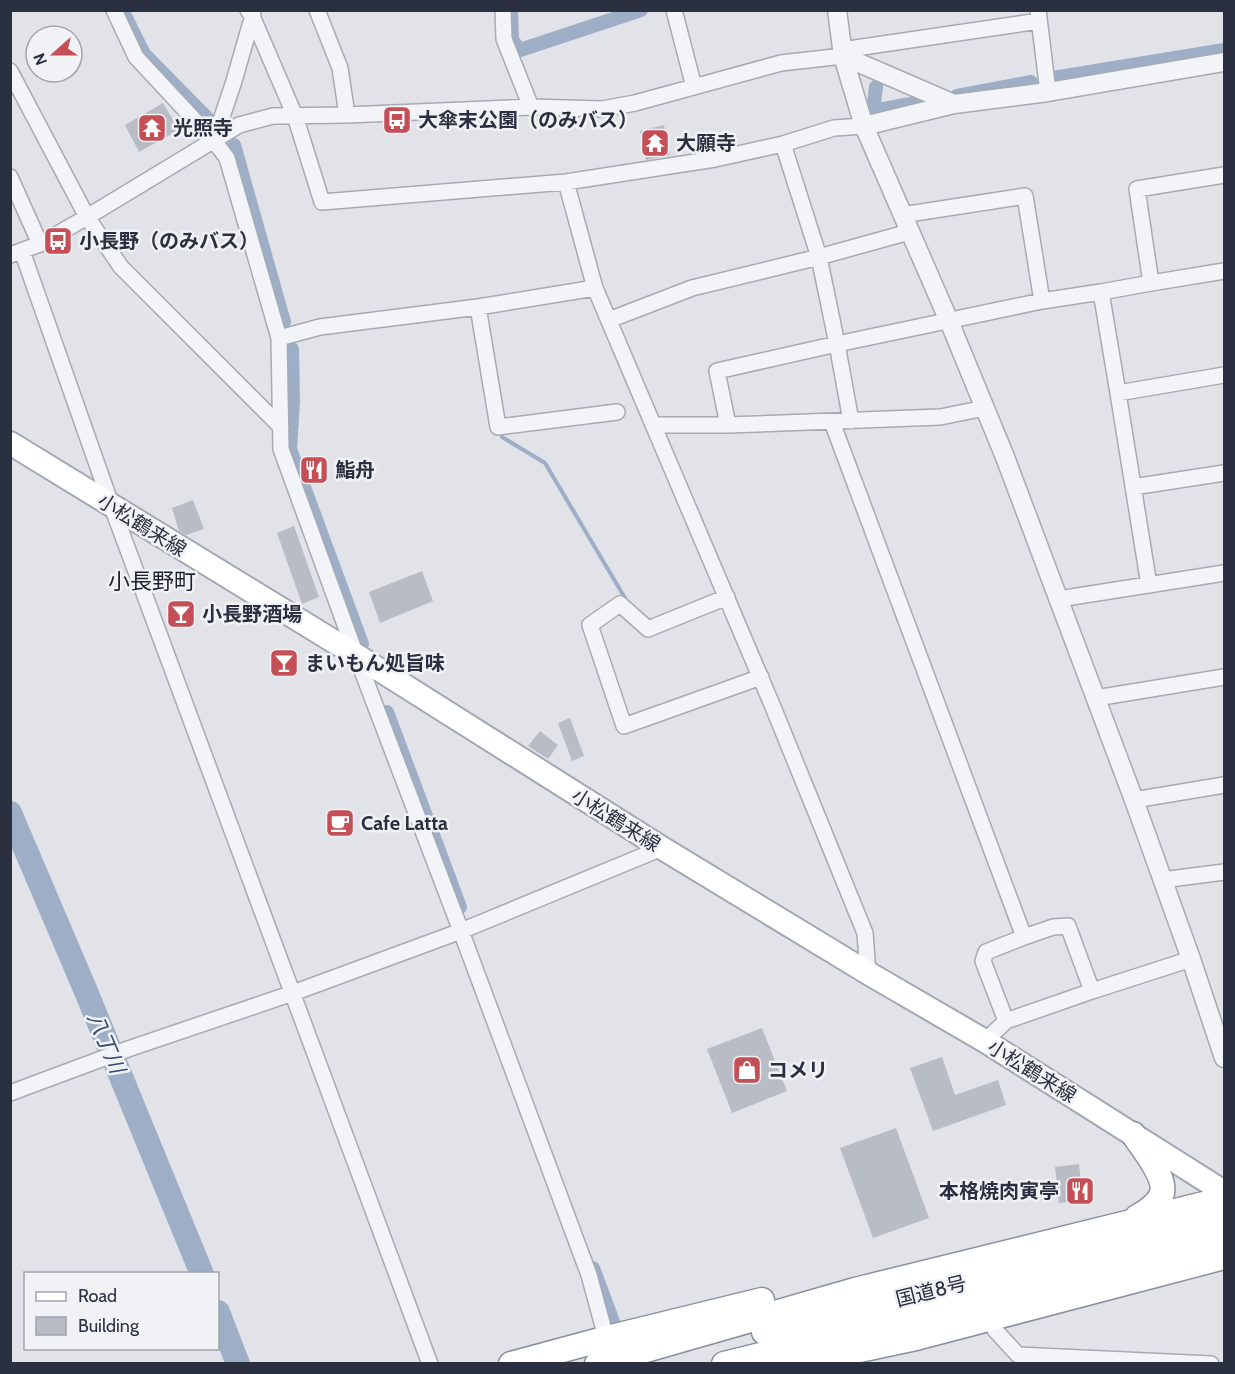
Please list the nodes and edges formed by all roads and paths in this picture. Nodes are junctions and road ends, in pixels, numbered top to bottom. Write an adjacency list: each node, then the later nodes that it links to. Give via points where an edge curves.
1 (114, 10): 18 (street, via 136,57)
2 (317, 10): 15 (street, via 340,68)
3 (503, 10): 14 (street, via 504,39)
4 (674, 10): 11 (street)
5 (837, 10): 8 (street)
6 (253, 12): 16 (street); 18 (street)
7 (1039, 16): 8 (street); 12 (street)
8 (843, 53): 11 (street, via 781,63); 13 (street); 17 (street)
9 (1224, 62): 12 (street)
10 (10, 71): 23 (street)
11 (694, 87): 14 (street, via 602,109)
12 (1048, 92): 13 (street)
13 (954, 104): 17 (street)
14 (531, 107): 15 (street)
15 (347, 115): 16 (street)
16 (295, 116): 18 (street, via 273,116 239,125); 22 (street, via 321,202)
17 (864, 126): 19 (street, via 834,128); 24 (street)
18 (214, 141): 23 (street); 36 (street, via 227,158)
19 (783, 144): 22 (street, via 715,159); 27 (street)
20 (1224, 175): 29 (street, via 1137,189)
21 (10, 177): 25 (street)
22 (566, 182): 30 (street)
23 (87, 218): 25 (street); 46 (street, via 121,267)
24 (906, 223): 27 (street); 32 (street, via 1025,196); 35 (street)
25 (40, 244): 26 (street)
26 (16, 253): 50 (street)
27 (819, 257): 34 (street, via 692,288); 37 (street)
28 (1224, 271): 29 (street)
29 (1151, 283): 31 (street)
30 (596, 288): 33 (street); 34 (street)
31 (1101, 292): 32 (street); 39 (street)
32 (1042, 301): 35 (street)
33 (478, 307): 36 (street, via 320,327); 41 (street, via 498,427)
34 (609, 320): 44 (street)
35 (949, 321): 37 (street); 40 (street)
36 (279, 338): 46 (street)
37 (837, 344): 42 (street); 45 (street, via 717,371)
38 (1224, 375): 39 (street)
39 (1118, 393): 49 (street)
40 (985, 408): 42 (street, via 940,417); 54 (street)
41 (617, 412)
42 (851, 421): 43 (street)
43 (832, 422): 45 (street); 65 (street)
44 (654, 425): 45 (street); 53 (street)
45 (728, 425)
46 (281, 427): 55 (street, via 281,449)
47 (10, 443): 50 (main road, 小松鶴来線)
48 (1224, 472): 49 (street)
49 (1133, 487): 52 (street)
50 (112, 507): 55 (main road, 小松鶴来線); 69 (street)
51 (1224, 573): 52 (street)
52 (1149, 585): 54 (street)
53 (727, 597): 56 (street); 56 (street, via 648,628 620,604 590,625 624,726)
54 (1059, 599): 58 (street)
55 (356, 655): 61 (main road, 小松鶴来線); 64 (street)
56 (760, 677): 67 (street, via 865,933)
57 (1224, 677): 58 (street)
58 (1096, 699): 60 (street)
59 (1224, 785): 60 (street)
60 (1134, 800): 63 (street)
61 (662, 848): 64 (street); 67 (main road, 小松鶴来線)
62 (1224, 872): 63 (street)
63 (1162, 880): 66 (street)
64 (460, 931): 69 (street); 83 (street, via 589,1275)
65 (1024, 937): 68 (street, via 1068,926); 70 (street, via 986,952 983,962)
66 (1191, 959): 68 (street); 72 (street)
67 (868, 973): 71 (main road, 小松鶴来線)
68 (1092, 991): 70 (street)
69 (293, 993): 73 (street); 84 (street)
70 (1006, 1021): 71 (street)
71 (985, 1041): 74 (main road, 小松鶴来線)
72 (1224, 1058)
73 (10, 1093)
74 (1133, 1134): 75 (main road, 小松鶴来線); 78 (highway, via 1162,1182 1162,1195 1150,1210)
75 (1224, 1192)
76 (1224, 1199): 78 (highway)
77 (1224, 1219): 81 (highway, 国道8号)
78 (1116, 1226): 83 (highway); 83 (highway, via 1055,1227 775,1297)
79 (1224, 1240): 81 (highway, 国道8号)
80 (1224, 1258): 82 (highway, via 1189,1280); 88 (highway, via 916,1338)
81 (1098, 1261): 86 (highway, 国道8号); 87 (highway, 国道8号)
82 (995, 1330): 89 (highway); 90 (street, via 1018,1355)
83 (604, 1351): 85 (highway)
84 (430, 1364)
85 (511, 1364)
86 (637, 1364)
87 (724, 1364)
88 (794, 1364)
89 (861, 1364)
90 (1211, 1364)

